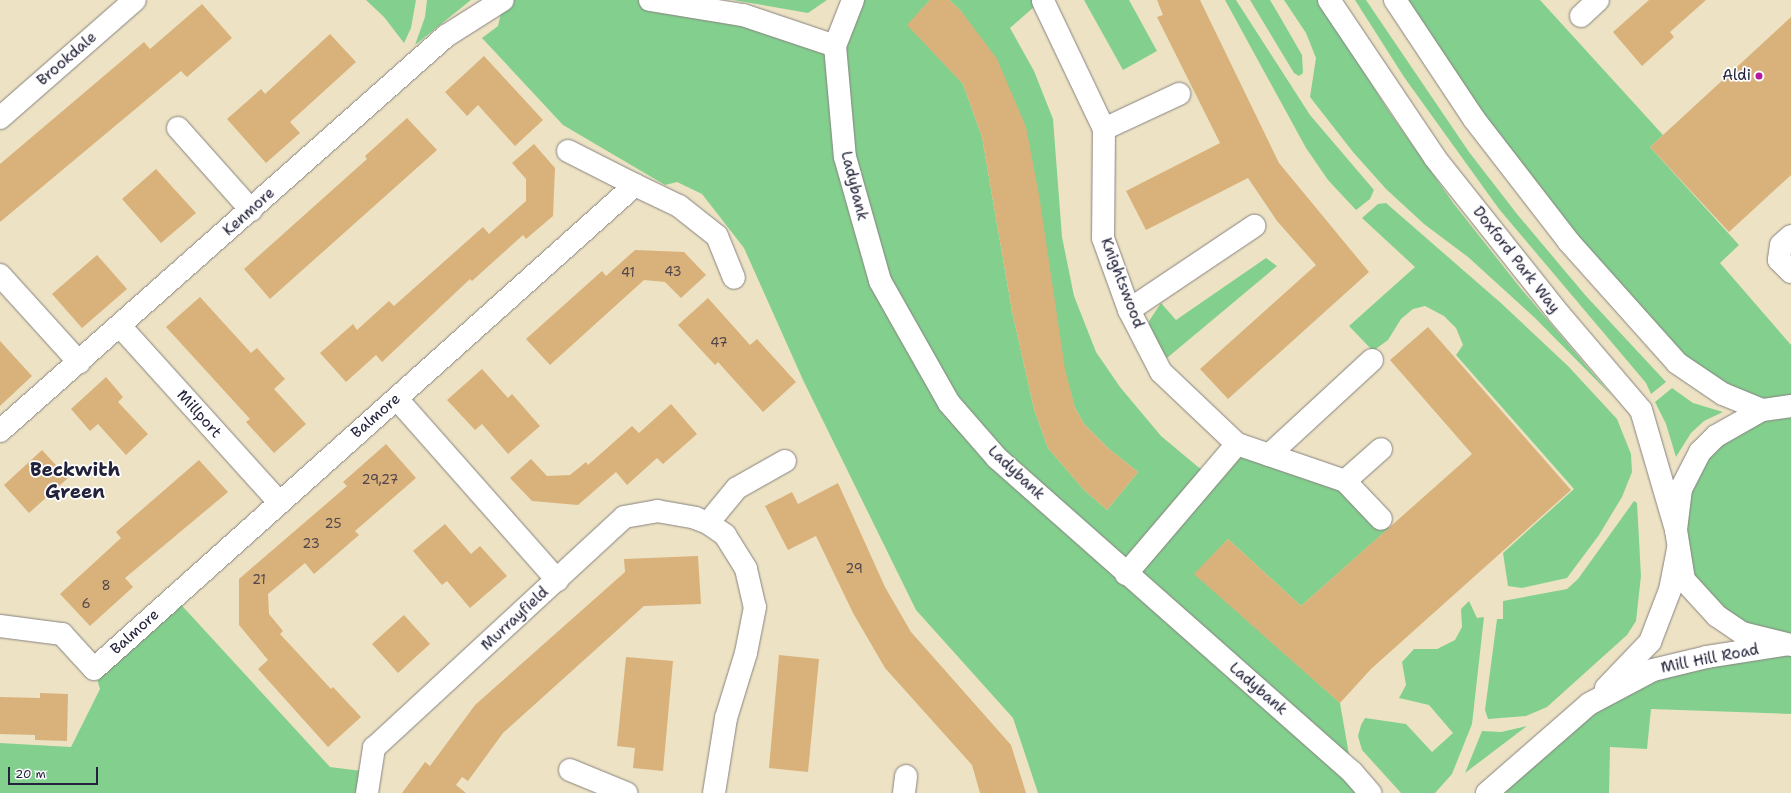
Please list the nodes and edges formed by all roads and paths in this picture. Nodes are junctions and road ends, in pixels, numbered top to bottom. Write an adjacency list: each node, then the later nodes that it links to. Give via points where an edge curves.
1 (134, 0): 12 (street, Brookdale)
2 (503, 0): 17 (street, Kenmore, via 446,36)
3 (650, 0): 10 (street, via 743,15)
4 (853, 0): 10 (street, Ladybank)
5 (1329, 0): 39 (street, Doxford Park Way, via 1435,158 1559,314 1641,410)
6 (1395, 0): 29 (street, via 1474,119 1569,242 1671,357 1723,394)
7 (1598, 0): 9 (street)
8 (1043, 1): 14 (street, Knightswood)
9 (1580, 16)
10 (835, 46): 40 (street, Ladybank, via 845,157 880,281 949,403 997,458)
11 (1179, 94): 14 (street)
12 (0, 118)
13 (178, 128): 17 (street)
14 (1104, 129): 23 (street, Knightswood, via 1103,238)
15 (568, 151): 16 (street)
16 (635, 185): 22 (street, via 679,206 717,236); 27 (street, Balmore)
17 (251, 210): 24 (street, Kenmore)
18 (1254, 226): 23 (street)
19 (1791, 236): 20 (street, via 1781,244 1779,260)
20 (1791, 272)
21 (0, 275): 26 (street)
22 (734, 278)
23 (1129, 310): 31 (street, Knightswood, via 1161,372)
24 (120, 326): 26 (street, Kenmore); 36 (street, Millport)
25 (1372, 360): 33 (street)
26 (79, 362): 30 (street, Kenmore)
27 (397, 399): 36 (street, Balmore); 41 (street)
28 (1791, 406): 29 (street, Doxford Park Way)
29 (1762, 410): 39 (street, Doxford Park Way, via 1716,436 1700,452 1681,489)
30 (0, 431)
31 (1237, 444): 33 (street); 40 (street)
32 (1381, 449): 35 (street)
33 (1269, 455): 35 (street)
34 (785, 461): 38 (street, via 737,488)
35 (1345, 481): 37 (street)
36 (278, 502): 42 (street, Balmore, via 94,669 62,634)
37 (1381, 520)
38 (708, 523): 41 (street, Murrayfield, via 657,510 624,517); 48 (street, Murrayfield, via 725,535 746,569 755,607 746,653 726,718)
39 (1677, 538): 43 (street, Doxford Park Way, via 1684,580 1717,616 1742,633); 44 (street, Mill Hill Road, via 1670,590 1650,642)
40 (1126, 574): 49 (street, Ladybank, via 1352,772)
41 (557, 580): 46 (street, Murrayfield, via 374,748)
42 (0, 626)
43 (1787, 645): 44 (street, Mill Hill Road, via 1707,657 1653,670)
44 (1596, 699): 50 (street, Mill Hill Road)
45 (570, 770): 47 (street)
46 (367, 793)
47 (626, 793)
48 (714, 793)
49 (1370, 793)
50 (1487, 793)

